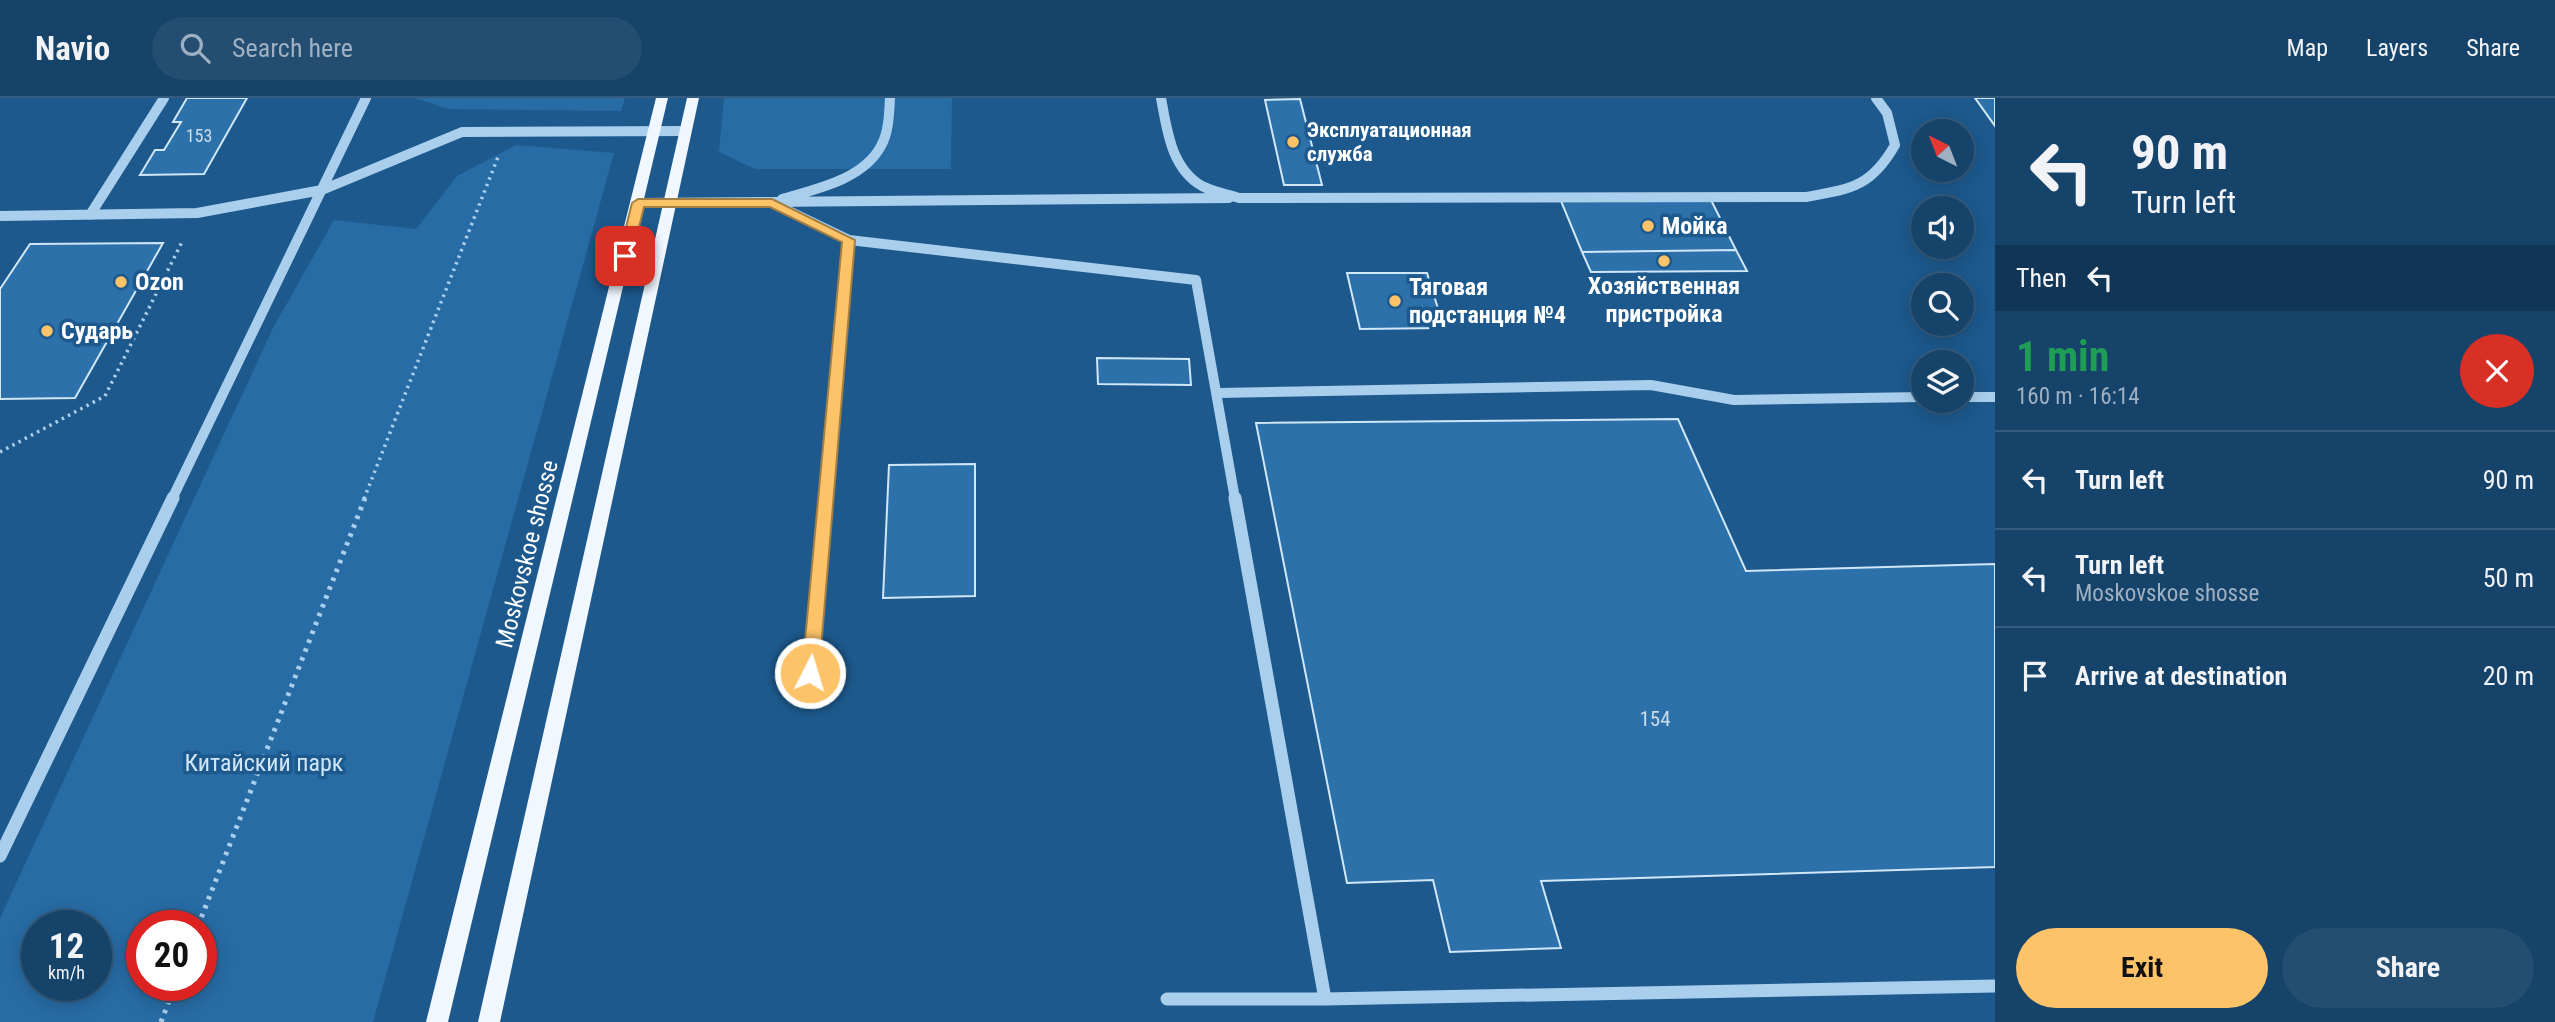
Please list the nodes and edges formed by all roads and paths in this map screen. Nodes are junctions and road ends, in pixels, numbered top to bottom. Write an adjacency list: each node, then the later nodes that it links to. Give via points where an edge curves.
1 (164, 98): 18 (lane)
2 (366, 98): 11 (lane)
3 (662, 98): 10 (main road, Moskovskoe shosse)
4 (693, 98): 8 (main road)
5 (890, 98): 14 (lane, via 887,133 874,156 849,175)
6 (1161, 98): 12 (lane, via 1179,167 1202,186)
7 (1876, 98): 12 (lane, via 1886,113 1895,145 1882,169 1861,186 1806,197)
8 (686, 131): 10 (lane); 15 (main road)
9 (508, 132): 10 (lane); 11 (lane, via 462,132); 27 (path)
10 (653, 132): 13 (main road, Moskovskoe shosse)
11 (322, 190): 16 (lane); 26 (lane)
12 (1239, 198): 14 (lane)
13 (638, 203): 15 (lane); 33 (main road, Moskovskoe shosse)
14 (772, 203): 15 (lane); 19 (lane)
15 (671, 204): 34 (main road)
16 (197, 214): 18 (lane); 24 (path, via 105,396)
17 (0, 215): 18 (lane)
18 (90, 215)
19 (849, 240): 20 (lane, via 1196,280); 25 (lane)
20 (1218, 393): 21 (lane, via 1651,385 1734,400); 30 (lane)
21 (1911, 397)
22 (1974, 397): 23 (lane)
23 (1995, 397)
24 (0, 452)
25 (810, 673)
26 (0, 856)
27 (204, 910)
28 (1995, 986): 30 (lane)
29 (1167, 999): 30 (lane)
30 (1325, 999)
31 (169, 1001): 32 (path)
32 (161, 1022)
33 (437, 1022)
34 (489, 1022)

